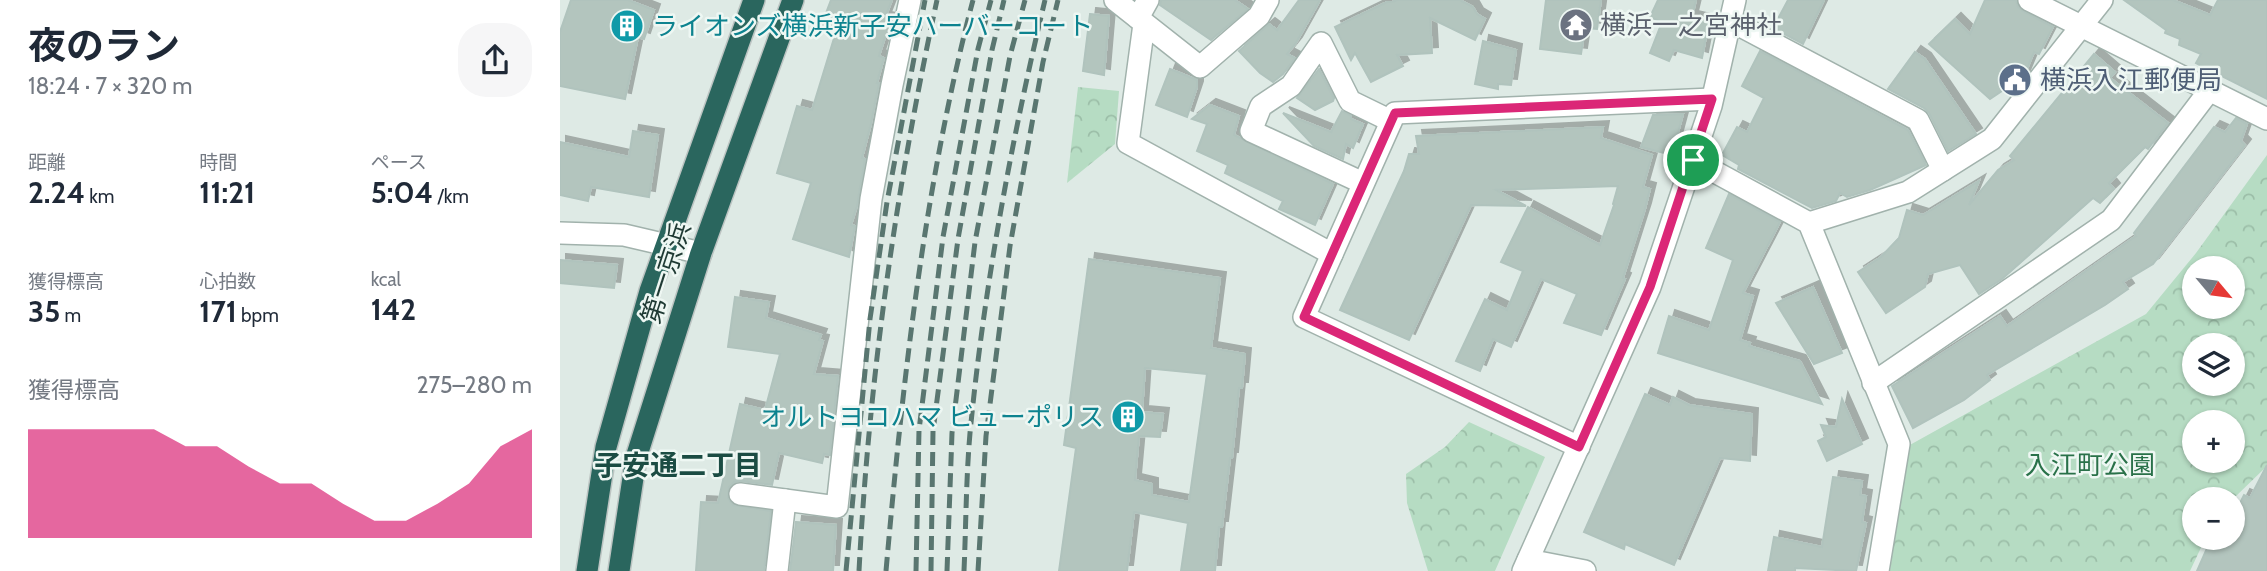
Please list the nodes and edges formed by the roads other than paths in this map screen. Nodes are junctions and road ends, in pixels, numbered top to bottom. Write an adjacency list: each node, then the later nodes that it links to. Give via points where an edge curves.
1 (754, 0): 20 (highway, 第一京浜)
2 (793, 0): 21 (highway, 第一京浜)
3 (910, 0): 26 (street, via 871,200 837,507)
4 (1115, 0): 9 (street)
5 (1268, 0): 9 (street, via 1259,16 1200,67)
6 (2029, 0): 10 (street)
7 (2102, 0): 10 (street)
8 (1733, 10): 12 (street); 16 (street, via 1918,120)
9 (1143, 14): 22 (street, via 1128,143)
10 (2082, 25): 11 (street); 16 (street, via 1992,139)
11 (2209, 91): 13 (street); 23 (street, via 2111,220)
12 (1712, 99): 14 (street, via 1395,113); 15 (street)
13 (2267, 118)
14 (1391, 121): 17 (street); 17 (street, via 1350,101 1321,43 1291,86 1261,106 1251,131)
15 (1693, 160): 18 (street); 24 (street, via 1650,287)
16 (1943, 170): 18 (street, via 1908,192)
17 (1363, 183): 22 (street)
18 (1809, 223): 23 (street)
19 (560, 233): 20 (street, via 624,235)
20 (667, 244): 21 (street); 28 (highway, 第一京浜, via 606,447)
21 (701, 253): 29 (highway, 第一京浜, via 636,458)
22 (1332, 254): 24 (street, via 1304,317)
23 (1874, 383): 32 (street, via 1899,444)
24 (1579, 447): 27 (street)
25 (740, 494): 26 (street)
26 (785, 500): 30 (street)
27 (1525, 565): 31 (street)
28 (587, 571)
29 (619, 571)
30 (777, 571)
31 (1585, 571)
32 (1878, 571)

